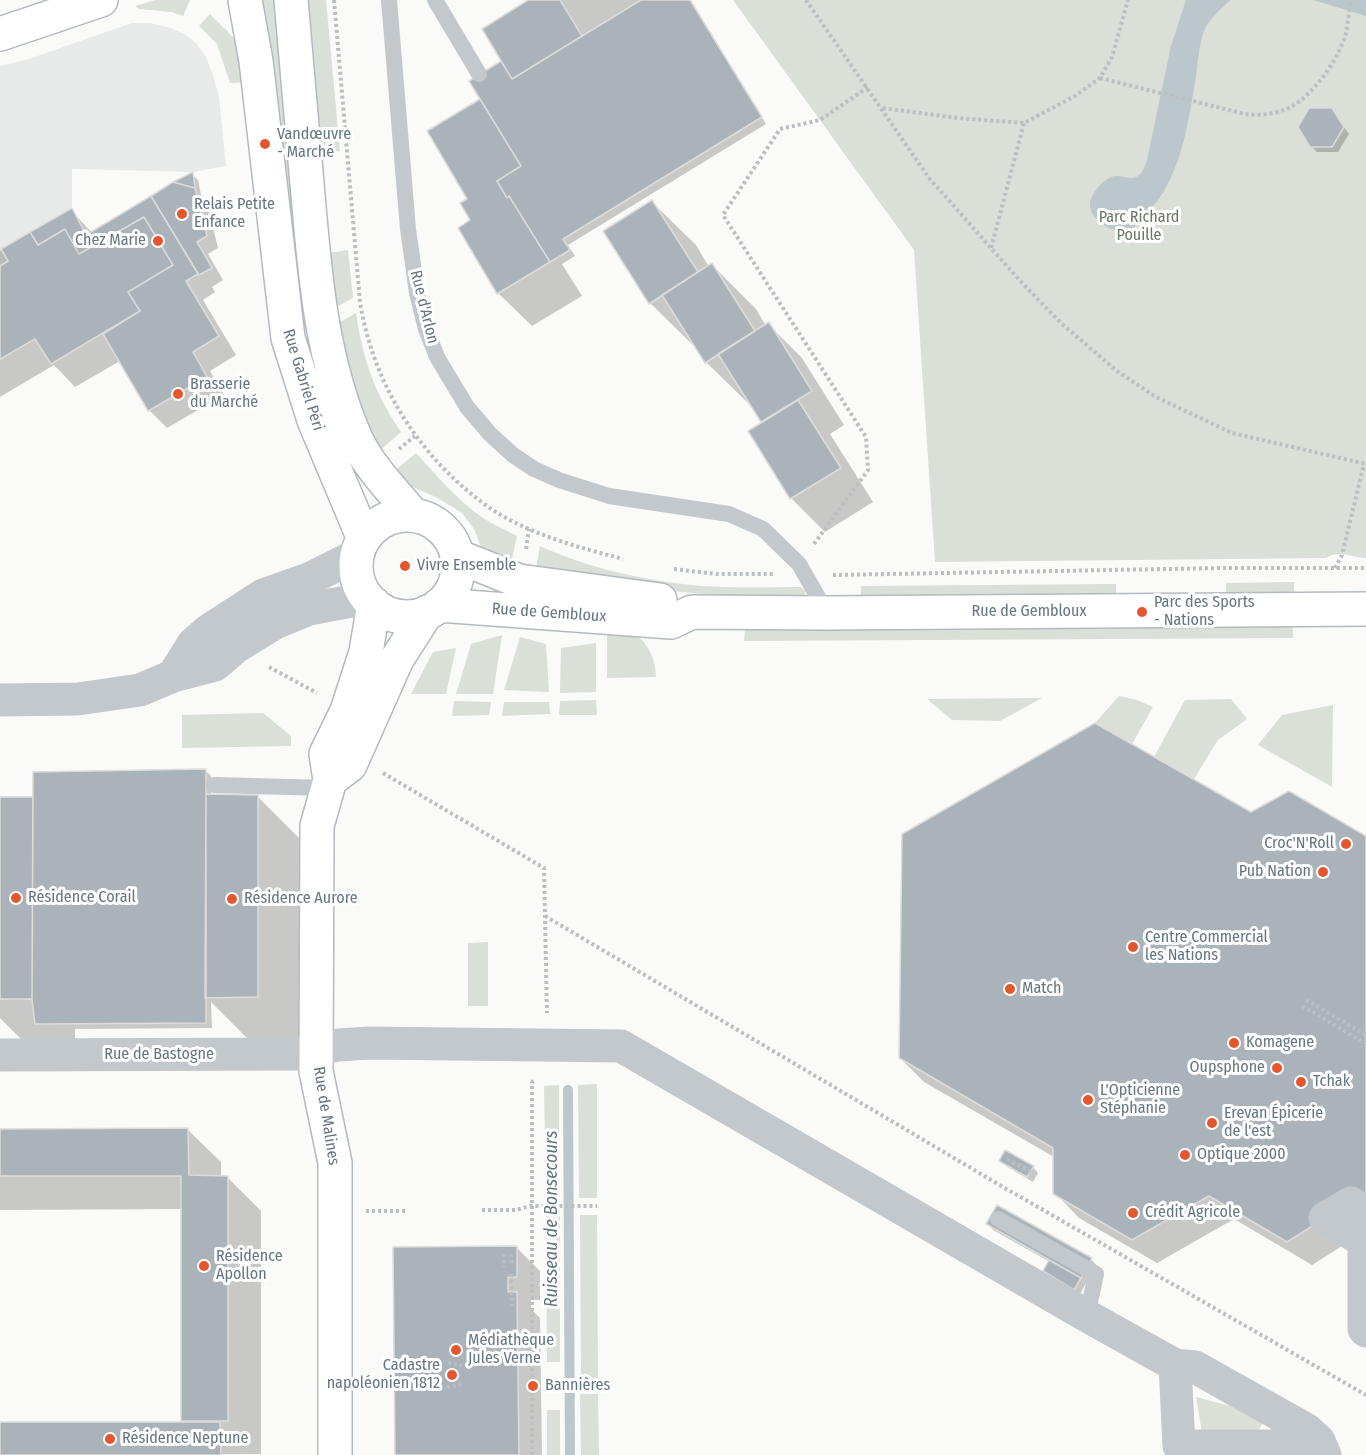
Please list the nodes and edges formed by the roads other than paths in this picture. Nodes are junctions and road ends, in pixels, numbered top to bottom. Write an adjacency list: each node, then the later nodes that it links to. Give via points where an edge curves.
1 (101, 0): 6 (street)
2 (245, 0): 9 (street, Rue Gabriel Péri, via 256,61 288,338)
3 (291, 0): 8 (street, Rue Gabriel Péri, via 314,265 327,354 357,441)
4 (389, 0): 15 (lane, Rue d'Arlon, via 417,293 437,357 467,407 513,455 559,480 609,496 729,514 763,529 802,569)
5 (435, 0): 7 (lane)
6 (0, 34)
7 (479, 74)
8 (413, 515): 9 (street, via 385,520 373,528); 10 (street, via 437,524 453,543)
9 (360, 547): 11 (street, via 356,570); 16 (street, via 311,578 263,595 209,630 193,644)
10 (457, 556): 12 (street, via 455,583 449,595); 14 (street, Rue de Gembloux, via 519,581 672,601)
11 (371, 601): 12 (street, via 399,616 414,616); 16 (street, via 309,609 275,623 215,665); 18 (street, Rue de Malines, via 366,652 326,754)
12 (433, 609): 14 (street, Rue de Gembloux, via 670,622); 18 (street, via 397,659 350,765)
13 (1366, 609): 15 (street, Rue de Gembloux)
14 (692, 612): 15 (street, Rue de Gembloux)
15 (827, 613)
16 (173, 676): 17 (street, via 140,690 78,699)
17 (0, 700)
18 (329, 784): 19 (lane); 20 (street, Rue de Malines, via 317,826)
19 (214, 785)
20 (316, 1049): 21 (street, Rue de Bastogne, via 299,1054); 24 (street, Rue de Bastogne, via 338,1044 401,1043 621,1046); 27 (street, Rue de Malines, via 316,1071 335,1163)
21 (0, 1055)
22 (1366, 1212): 25 (street, via 1351,1203 1326,1218 1364,1241)
23 (998, 1220): 24 (lane, via 1096,1274)
24 (1088, 1316): 26 (street, Rue de Bastogne)
25 (1366, 1331)
26 (1175, 1365): 28 (street, via 1179,1446 1283,1446); 29 (street, Rue de Bastogne, via 1195,1367 1306,1430 1319,1441)
27 (335, 1455)
28 (1300, 1455)
29 (1325, 1455)

